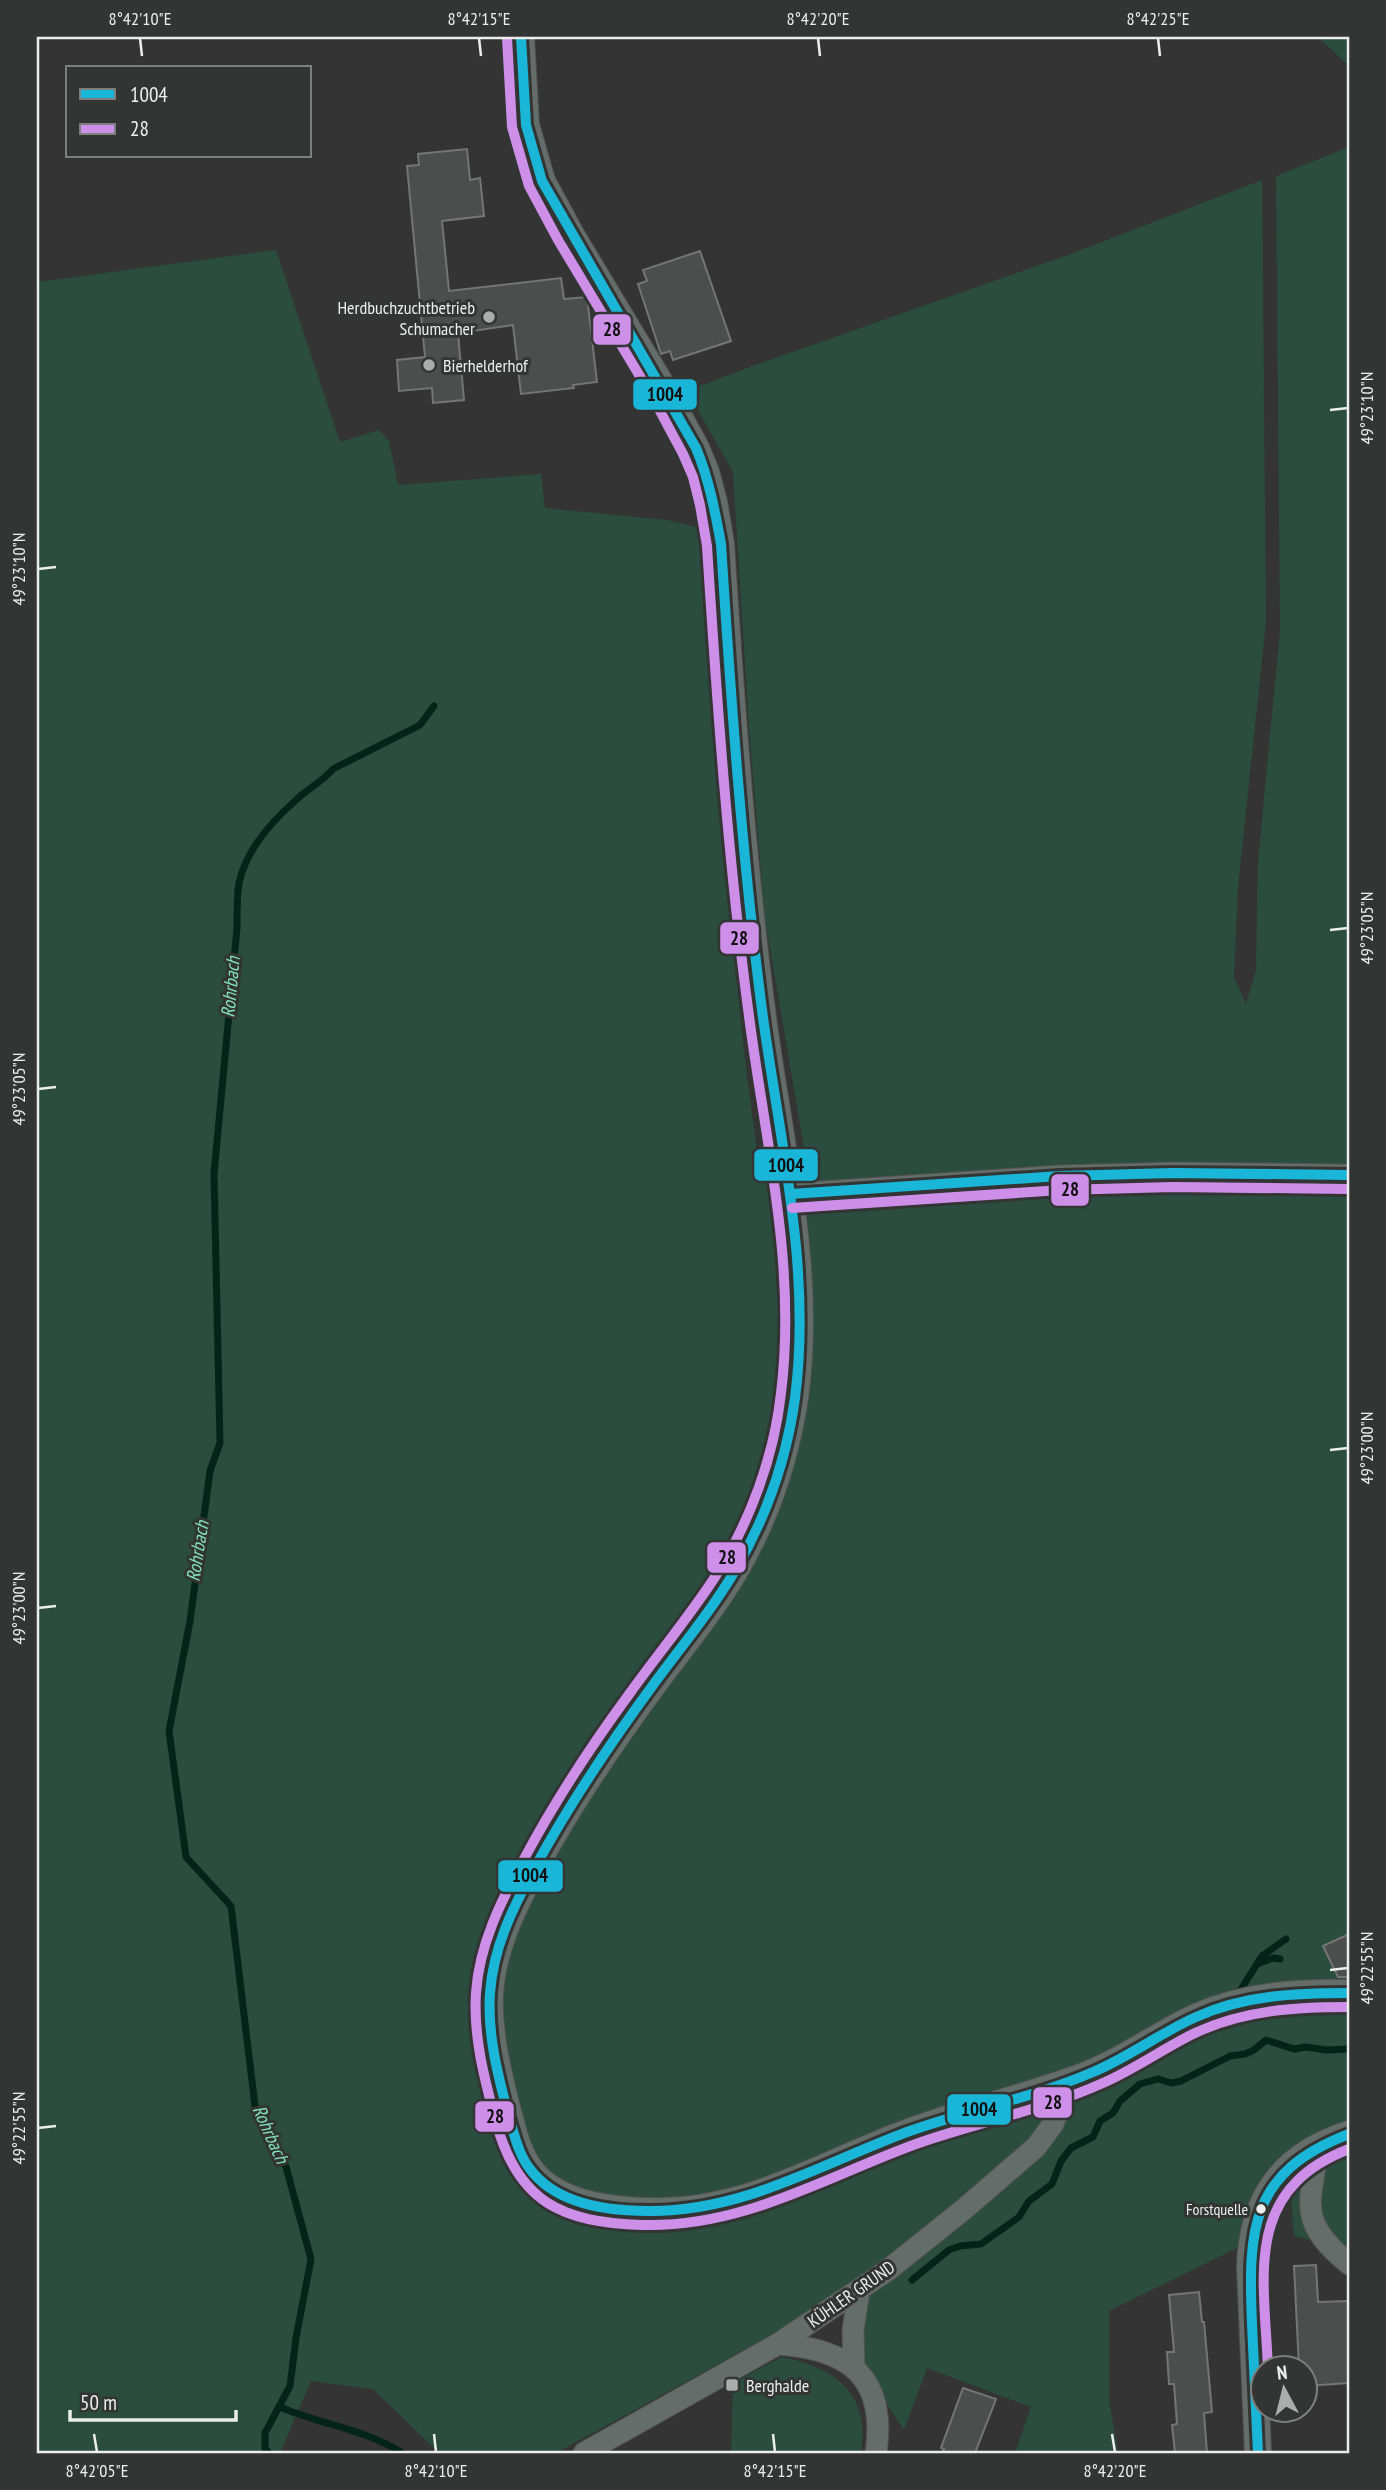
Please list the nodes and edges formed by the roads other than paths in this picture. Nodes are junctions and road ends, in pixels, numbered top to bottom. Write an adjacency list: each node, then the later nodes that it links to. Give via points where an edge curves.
1 (520, 37): 3 (street, via 526,125 542,181 696,448 714,502 753,940)
2 (1349, 1175): 3 (street, via 1060,1176)
3 (791, 1194): 5 (street, via 800,1283 799,1361 786,1443 768,1500 726,1586 560,1822 521,1894 497,1953 490,1994 492,2032 516,2140 539,2179 573,2199 629,2210 702,2209 731,2204 903,2134)
4 (1349, 1993): 5 (street, via 1279,1995 1226,2006)
5 (1069, 2081): 9 (street, KÜHLER GRUND, via 1053,2124 1036,2147)
6 (1349, 2134): 7 (street)
7 (1320, 2146): 8 (street, via 1311,2195 1313,2221 1324,2241); 14 (street, via 1296,2160 1276,2180 1254,2229 1250,2267)
8 (1349, 2264)
9 (859, 2291): 10 (street, KÜHLER GRUND); 11 (street)
10 (778, 2344): 11 (street, via 819,2349); 12 (street, KÜHLER GRUND)
11 (854, 2367): 13 (street, via 877,2411)
12 (584, 2453)
13 (876, 2453)
14 (1258, 2453)

